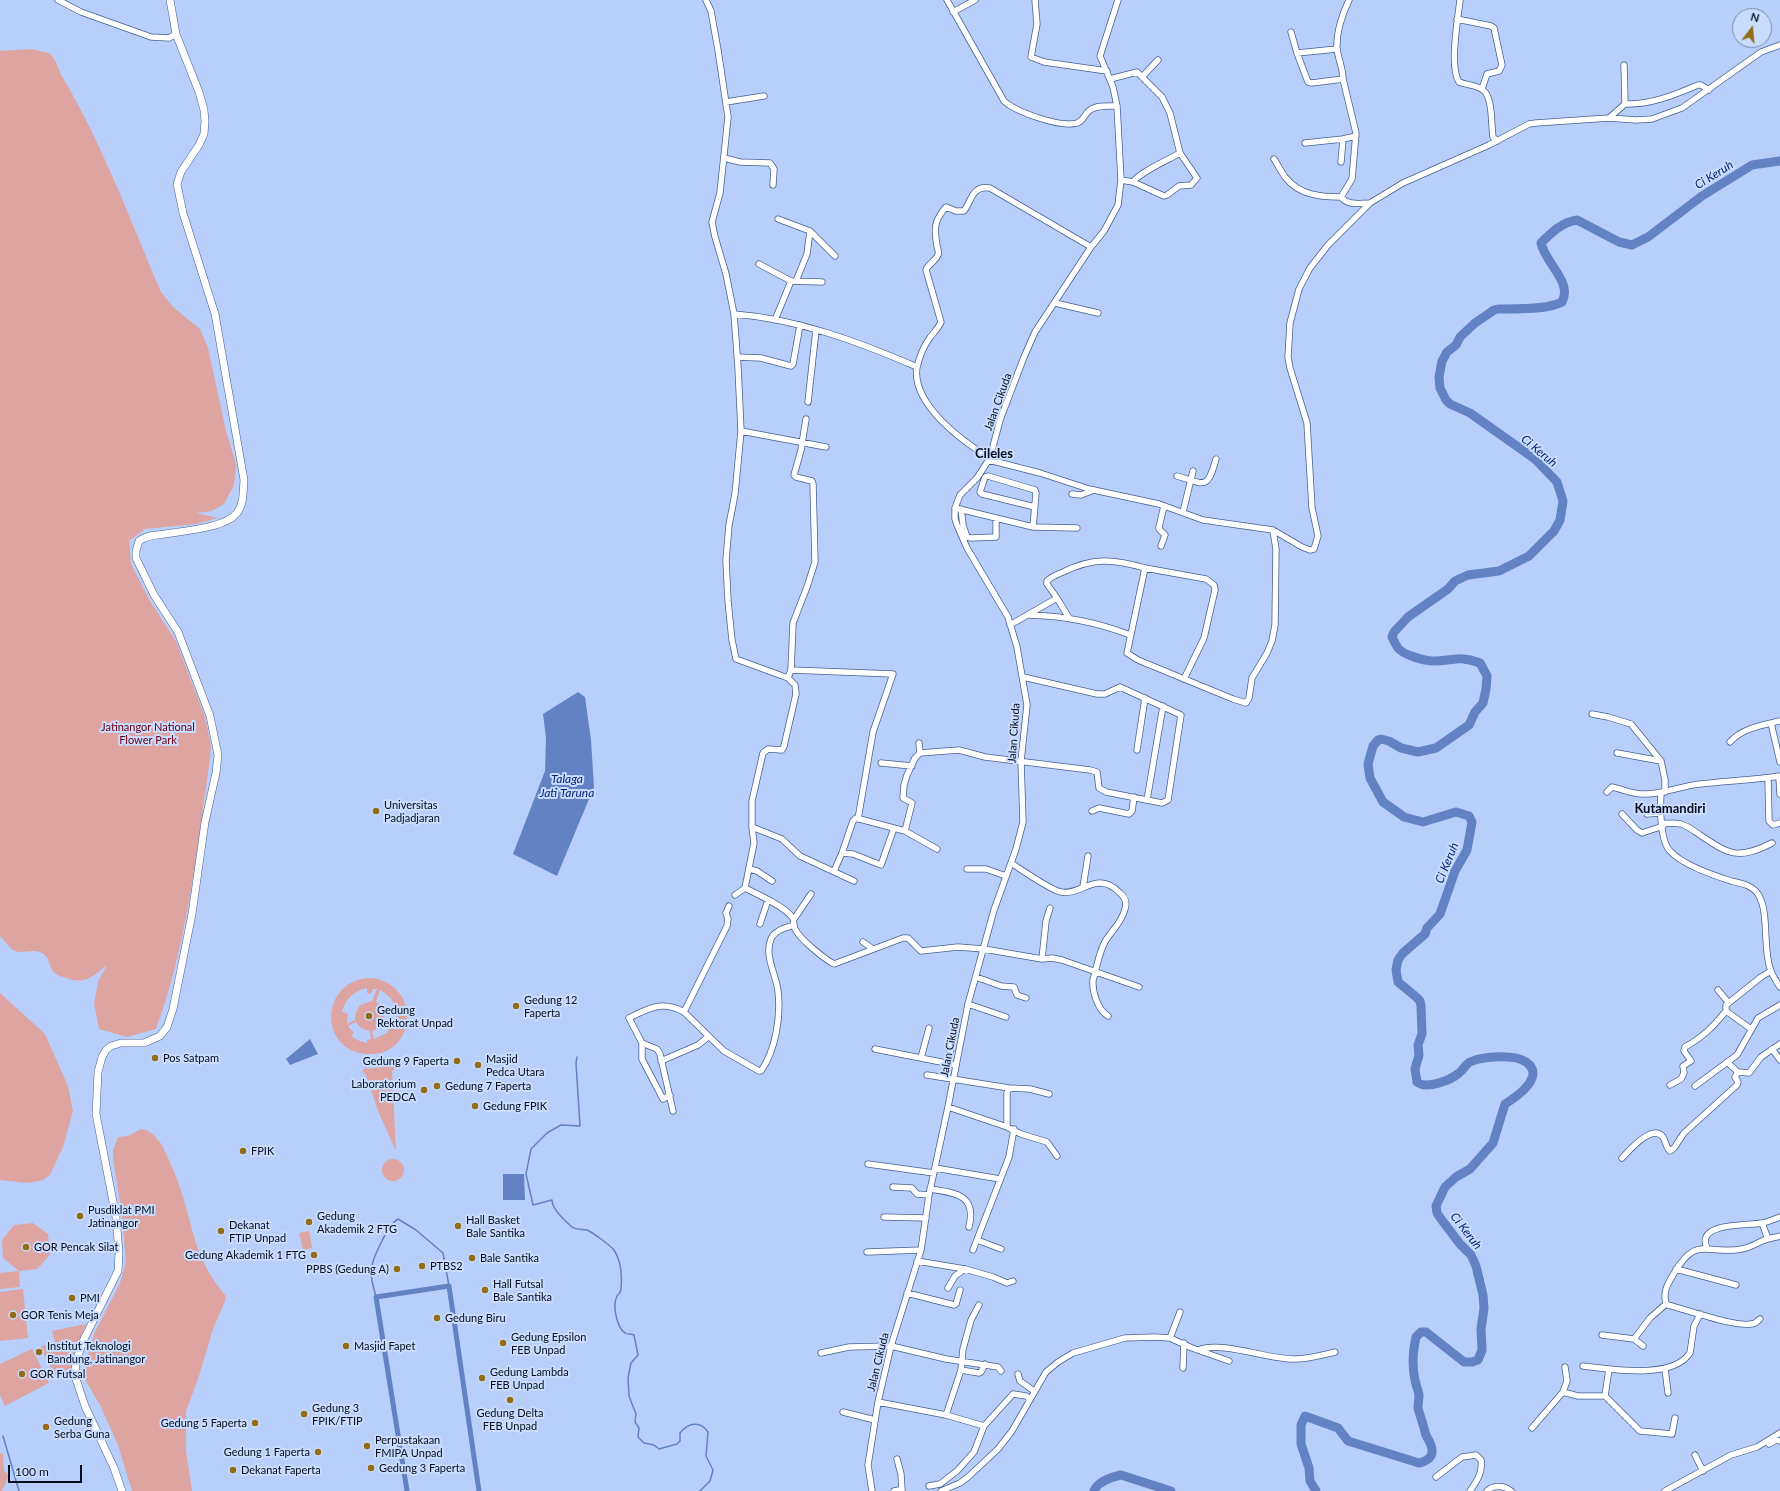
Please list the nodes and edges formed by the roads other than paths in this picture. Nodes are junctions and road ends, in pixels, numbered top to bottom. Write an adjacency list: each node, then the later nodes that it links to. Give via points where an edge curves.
1 (58, 0): 13 (street, via 81,12 151,37 169,38)
2 (170, 0): 13 (main road)
3 (706, 0): 26 (street, via 711,11)
4 (947, 0): 10 (street)
5 (975, 0): 10 (street)
6 (1035, 0): 19 (street, via 1037,24 1032,57 1044,62)
7 (1118, 0): 19 (street, Jalan Cikuda, via 1100,56)
8 (1349, 0): 15 (street, via 1338,30)
9 (1460, 0): 11 (street)
10 (953, 12): 28 (street, via 1004,101 1010,106 1064,124 1076,124 1094,108)
11 (1457, 19): 23 (street, via 1457,78 1465,85); 23 (street, via 1494,28 1502,65 1499,71 1487,74)
12 (1291, 32): 16 (street)
13 (176, 34): 259 (main road, via 199,92 205,121 204,134 181,172 177,184 183,213 215,314 244,480 242,505 233,517 196,530 150,535 139,541 136,551 136,558 154,595 178,632 210,716 218,755 205,822 192,914 167,1027 160,1036 144,1043 121,1043 111,1046 102,1057 98,1072 96,1114 116,1217 120,1253 118,1271 84,1339 76,1361 75,1376 85,1406)
14 (1780, 45): 24 (street, via 1761,52)
15 (1337, 49): 16 (street); 21 (street)
16 (1296, 53): 21 (street, via 1310,83)
17 (1158, 60): 20 (street)
18 (1624, 64): 27 (street)
19 (1107, 72): 22 (street, Jalan Cikuda)
20 (1142, 77): 22 (street, via 1137,72); 34 (street, via 1162,97 1170,113)
21 (1343, 79): 30 (street)
22 (1110, 80): 28 (street, Jalan Cikuda)
23 (1482, 89): 32 (street, via 1488,97 1493,137)
24 (1709, 90): 27 (street, via 1698,85 1661,100); 29 (street, via 1682,108 1652,119)
25 (764, 96): 26 (street)
26 (726, 102): 35 (street, via 728,117)
27 (1625, 104): 29 (street)
28 (1117, 106): 38 (street, Jalan Cikuda)
29 (1609, 118): 32 (street, via 1536,123)
30 (1356, 136): 31 (street); 41 (street, via 1352,179)
31 (1343, 139): 33 (street); 37 (street)
32 (1497, 140): 42 (street, via 1454,162 1403,183)
33 (1305, 144)
34 (1180, 153): 39 (street, via 1140,173); 39 (street, via 1197,178 1191,185 1179,186 1164,196)
35 (724, 158): 40 (street, via 740,162 770,163 774,168); 52 (street, via 712,228 726,274)
36 (1274, 159): 41 (street, via 1286,178 1299,188 1314,196)
37 (1342, 162)
38 (1121, 180): 39 (street); 45 (street, Jalan Cikuda, via 1116,209 1104,231)
39 (1133, 182)
40 (773, 185)
41 (1341, 197): 42 (street, via 1346,202)
42 (1370, 203): 77 (street, via 1328,245 1310,268 1299,289 1290,323 1288,358 1307,423 1311,494 1318,536 1316,546 1310,550 1302,547)
43 (778, 218): 44 (street)
44 (810, 231): 46 (street); 48 (street, via 807,254)
45 (1091, 247): 50 (street, Jalan Cikuda); 57 (street, via 990,188 981,188 973,193 964,211 956,212 946,207 934,228 938,255 926,270 941,322 929,339)
46 (834, 256)
47 (759, 264): 48 (street)
48 (794, 281): 49 (street); 53 (street)
49 (822, 282)
50 (1055, 303): 51 (street); 63 (street, Jalan Cikuda, via 1035,332 1024,356 1000,420)
51 (1098, 313)
52 (734, 314): 53 (street); 56 (street)
53 (775, 320): 54 (street)
54 (800, 325): 55 (street); 56 (street, via 791,366 761,358)
55 (816, 330): 57 (street, via 874,349); 58 (street)
56 (737, 357): 60 (street)
57 (917, 367): 63 (street, via 920,390 927,405 969,444)
58 (808, 402)
59 (806, 419): 61 (street)
60 (741, 431): 61 (street); 87 (street, via 726,560 732,640 736,659)
61 (802, 443): 62 (street); 85 (street, via 794,474 796,477 812,481 813,484 815,562 793,623)
62 (826, 447)
63 (990, 459): 68 (street); 72 (street, Jalan Cikuda, via 977,478 960,495)
64 (1216, 459): 67 (street, via 1209,480 1200,484)
65 (1193, 471): 67 (street)
66 (1177, 476): 67 (street)
67 (1190, 481): 73 (street)
68 (1094, 490): 69 (street, via 1081,495); 70 (street)
69 (1072, 494)
70 (1164, 506): 73 (street); 78 (street, via 1159,527 1165,535)
71 (1035, 507): 71 (street, via 982,494 980,492 985,477 1035,490); 75 (street)
72 (958, 508): 74 (street); 74 (street, via 965,533 971,538 996,537); 83 (street, Jalan Cikuda, via 956,522 967,548)
73 (1183, 512): 77 (street, via 1203,520)
74 (996, 518): 75 (street)
75 (1033, 527): 76 (street)
76 (1077, 528)
77 (1274, 530): 88 (street, via 1277,598 1275,625 1267,653 1252,678 1248,701 1242,703)
78 (1161, 546)
79 (1145, 568): 80 (street, via 1107,560 1078,564 1047,581); 84 (street); 88 (street, via 1206,579 1214,585 1204,638)
80 (1057, 598): 81 (street); 82 (street)
81 (1029, 615): 82 (street); 83 (street)
82 (1069, 618): 84 (street, via 1104,625)
83 (1010, 625): 86 (street, Jalan Cikuda)
84 (1130, 635): 88 (street, via 1127,651 1129,656)
85 (791, 670): 87 (street); 115 (street, via 893,674 873,732)
86 (1023, 677): 89 (street, via 1097,694 1105,694 1120,688); 99 (street, Jalan Cikuda, via 1027,705)
87 (788, 678): 118 (street, via 795,685 796,694 786,740 782,750 768,749 763,753 752,801)
88 (1184, 679)
89 (1145, 698): 90 (street); 96 (street)
90 (1163, 706): 110 (street); 110 (street, via 1178,713 1181,718 1168,799 1162,803)
91 (1592, 714): 100 (street, via 1608,716 1631,724)
92 (1780, 721): 93 (street)
93 (1772, 723): 94 (street, via 1753,728 1734,737); 101 (street)
94 (1730, 742)
95 (919, 743): 97 (street)
96 (1137, 750)
97 (920, 753): 99 (street, via 955,750); 103 (street)
98 (1617, 753): 100 (street)
99 (1021, 761): 109 (street, via 1095,771 1098,775 1099,788); 125 (street, Jalan Cikuda, via 1023,822)
100 (1661, 761): 107 (street, via 1665,780)
101 (1780, 762)
102 (881, 763): 103 (street)
103 (912, 766): 120 (street, via 905,780 903,792 903,798 912,803)
104 (1780, 776): 105 (street); 108 (street)
105 (1768, 778): 107 (street, via 1678,787); 116 (street, via 1769,821 1773,825)
106 (1607, 792): 107 (street, via 1612,787 1640,794)
107 (1663, 793): 112 (street)
108 (1780, 794)
109 (1134, 797): 110 (street); 111 (street, via 1132,811 1129,814 1099,808)
110 (1147, 800)
111 (1092, 811)
112 (1659, 813): 114 (street); 117 (street)
113 (1622, 814): 117 (street, via 1642,833)
114 (1647, 814)
115 (858, 819): 119 (street); 123 (street, via 853,821)
116 (1780, 823)
117 (1662, 825): 121 (street, via 1682,824 1733,854 1757,851); 146 (street, via 1666,844 1683,861 1719,877 1749,886 1758,893 1763,910)
118 (752, 827): 126 (street, via 754,843); 128 (street, via 782,839 800,856)
119 (894, 828): 120 (street); 123 (street, via 881,865 854,854)
120 (905, 831): 122 (street)
121 (1772, 844)
122 (937, 849)
123 (842, 853): 128 (street)
124 (1088, 856): 132 (street)
125 (1011, 863): 129 (street, Jalan Cikuda); 132 (street, via 1060,892)
126 (750, 869): 130 (street, via 758,871); 133 (street)
127 (967, 869): 129 (street, via 986,869)
128 (834, 872): 131 (street)
129 (1006, 876): 143 (street, Jalan Cikuda)
130 (772, 881)
131 (854, 881)
132 (1083, 887): 145 (street, via 1098,883 1114,887 1125,898 1126,905 1120,922 1106,940)
133 (745, 888): 135 (street); 136 (street)
134 (810, 894): 139 (street)
135 (735, 895)
136 (768, 900): 139 (street, via 790,915); 140 (street)
137 (730, 906): 156 (street, via 726,913 727,926)
138 (1050, 908): 144 (street)
139 (794, 922): 142 (street, via 795,929 805,941 834,964); 161 (street, via 778,930 770,943 770,961 778,991 778,1021 775,1040 762,1070 759,1071 724,1052)
140 (760, 924)
141 (863, 942): 142 (street)
142 (873, 949): 143 (street, via 908,938 921,951 958,947)
143 (984, 949): 144 (street); 147 (street, Jalan Cikuda)
144 (1042, 959): 145 (street, via 1052,958)
145 (1096, 971): 148 (street); 157 (street, via 1093,984 1096,997 1100,1010)
146 (1771, 971): 149 (street); 152 (street)
147 (976, 977): 151 (street, via 1001,986 1014,987 1017,995); 153 (street, Jalan Cikuda)
148 (1139, 987)
149 (1780, 987)
150 (1718, 990): 152 (street)
151 (1026, 998)
152 (1728, 1002): 155 (street)
153 (968, 1004): 158 (street); 172 (street, Jalan Cikuda)
154 (1780, 1004): 160 (street, via 1758,1018)
155 (1726, 1011): 160 (street); 176 (street, via 1698,1041 1685,1047 1684,1051 1690,1061 1683,1066 1684,1073 1681,1079)
156 (684, 1012): 161 (street); 163 (street, via 667,1005 650,1008 629,1018)
157 (1108, 1016)
158 (1006, 1018)
159 (929, 1028): 167 (street)
160 (1751, 1029): 170 (street, via 1737,1055)
161 (708, 1037): 169 (street, via 698,1045)
162 (953, 1038): 171 (street)
163 (642, 1043): 169 (street, via 657,1049); 180 (street, via 642,1059 663,1099)
164 (1780, 1044): 166 (street)
165 (875, 1049): 167 (street)
166 (1772, 1049): 168 (street); 173 (street, via 1761,1057 1749,1073)
167 (921, 1058): 171 (street)
168 (1780, 1060)
169 (661, 1061): 180 (street)
170 (1727, 1062): 173 (street); 177 (street)
171 (948, 1063): 172 (street)
172 (956, 1065): 175 (street, Jalan Cikuda)
173 (1738, 1072): 186 (street, via 1735,1077 1737,1085 1684,1133 1670,1151 1662,1136 1649,1134 1638,1141)
174 (927, 1075): 175 (street)
175 (953, 1080): 178 (street); 181 (street, Jalan Cikuda)
176 (1670, 1085)
177 (1695, 1086)
178 (1009, 1088): 179 (street, via 1030,1089); 183 (street)
179 (1049, 1094)
180 (670, 1095): 182 (street)
181 (948, 1107): 183 (street); 188 (street, Jalan Cikuda)
182 (673, 1111)
183 (1007, 1127): 184 (street)
184 (1014, 1129): 185 (street, via 1021,1134 1047,1142); 189 (street, via 1009,1157)
185 (1057, 1156)
186 (1622, 1158)
187 (868, 1164): 188 (street)
188 (934, 1170): 189 (street); 191 (street, Jalan Cikuda)
189 (1000, 1179): 200 (street)
190 (893, 1187): 192 (street, via 912,1188 917,1194)
191 (930, 1189): 192 (street, Jalan Cikuda); 197 (street, via 953,1192 964,1199 970,1206 972,1216)
192 (929, 1195): 195 (street, Jalan Cikuda)
193 (884, 1216): 195 (street)
194 (1780, 1217): 196 (street)
195 (926, 1218): 203 (street, Jalan Cikuda)
196 (1762, 1223): 199 (street); 201 (street, via 1711,1230 1706,1236)
197 (969, 1226)
198 (1780, 1236): 199 (street)
199 (1768, 1239): 201 (street, via 1740,1249)
200 (977, 1240): 202 (street); 204 (street)
201 (1707, 1248): 208 (street, via 1691,1252)
202 (1001, 1249)
203 (921, 1250): 205 (street); 206 (street, Jalan Cikuda)
204 (973, 1250)
205 (867, 1252)
206 (917, 1261): 207 (street); 213 (street, Jalan Cikuda)
207 (965, 1269): 209 (street, via 1007,1283); 211 (street, via 955,1276)
208 (1676, 1269): 210 (street); 214 (street, via 1664,1293)
209 (1013, 1281)
210 (1736, 1285)
211 (948, 1288)
212 (960, 1290): 213 (street, via 954,1306)
213 (907, 1293): 223 (street, Jalan Cikuda)
214 (1666, 1304): 217 (street); 221 (street, via 1650,1318)
215 (979, 1305): 229 (street, via 971,1320)
216 (1180, 1312): 220 (street)
217 (1700, 1314): 218 (street, via 1746,1324 1755,1323); 234 (street, via 1694,1326 1690,1353 1682,1362)
218 (1760, 1319)
219 (1602, 1336): 221 (street)
220 (1170, 1338): 222 (street); 239 (street, via 1124,1338 1074,1353 1046,1372)
221 (1634, 1339): 224 (street)
222 (1184, 1343): 225 (street); 233 (street)
223 (891, 1346): 227 (street, via 849,1347); 229 (street); 244 (street, Jalan Cikuda)
224 (1643, 1346)
225 (1198, 1350): 226 (street, via 1208,1346 1296,1360); 228 (street)
226 (1335, 1352)
227 (821, 1353)
228 (1229, 1360)
229 (962, 1361): 230 (street); 236 (street)
230 (985, 1364): 236 (street, via 979,1373); 237 (street)
231 (1583, 1366): 235 (street)
232 (1565, 1367): 240 (street, via 1567,1380)
233 (1183, 1368)
234 (1665, 1368): 235 (street, via 1639,1371); 241 (street)
235 (1609, 1369): 242 (street)
236 (961, 1370): 246 (street)
237 (1001, 1370)
238 (1018, 1374): 239 (street, via 1020,1381)
239 (1034, 1391): 243 (street)
240 (1563, 1392): 242 (street, via 1578,1396); 250 (street)
241 (1668, 1393)
242 (1605, 1396): 247 (street, via 1640,1431 1672,1434)
243 (1030, 1398): 249 (street, via 1013,1394); 262 (street, via 1012,1431 998,1449 960,1483)
244 (878, 1402): 246 (street); 248 (street, Jalan Cikuda)
245 (843, 1412): 248 (street)
246 (946, 1415): 249 (street)
247 (1675, 1418)
248 (875, 1420): 260 (street, Jalan Cikuda, via 868,1465)
249 (984, 1426): 258 (street, via 974,1452 957,1471 940,1484)
250 (1532, 1428)
251 (1780, 1433): 253 (street)
252 (1780, 1441): 253 (street)
253 (1757, 1447): 256 (street, via 1731,1455)
254 (1695, 1455): 256 (street)
255 (897, 1459): 261 (street, via 901,1474)
256 (1703, 1471): 266 (street)
257 (1436, 1477): 263 (street, via 1462,1457 1476,1455 1481,1460 1482,1468)
258 (929, 1486)
259 (122, 1491)
260 (872, 1491)
261 (898, 1491)
262 (941, 1491)
263 (1470, 1491)
264 (1487, 1491): 265 (street, via 1506,1487)
265 (1510, 1491)
266 (1665, 1491)

